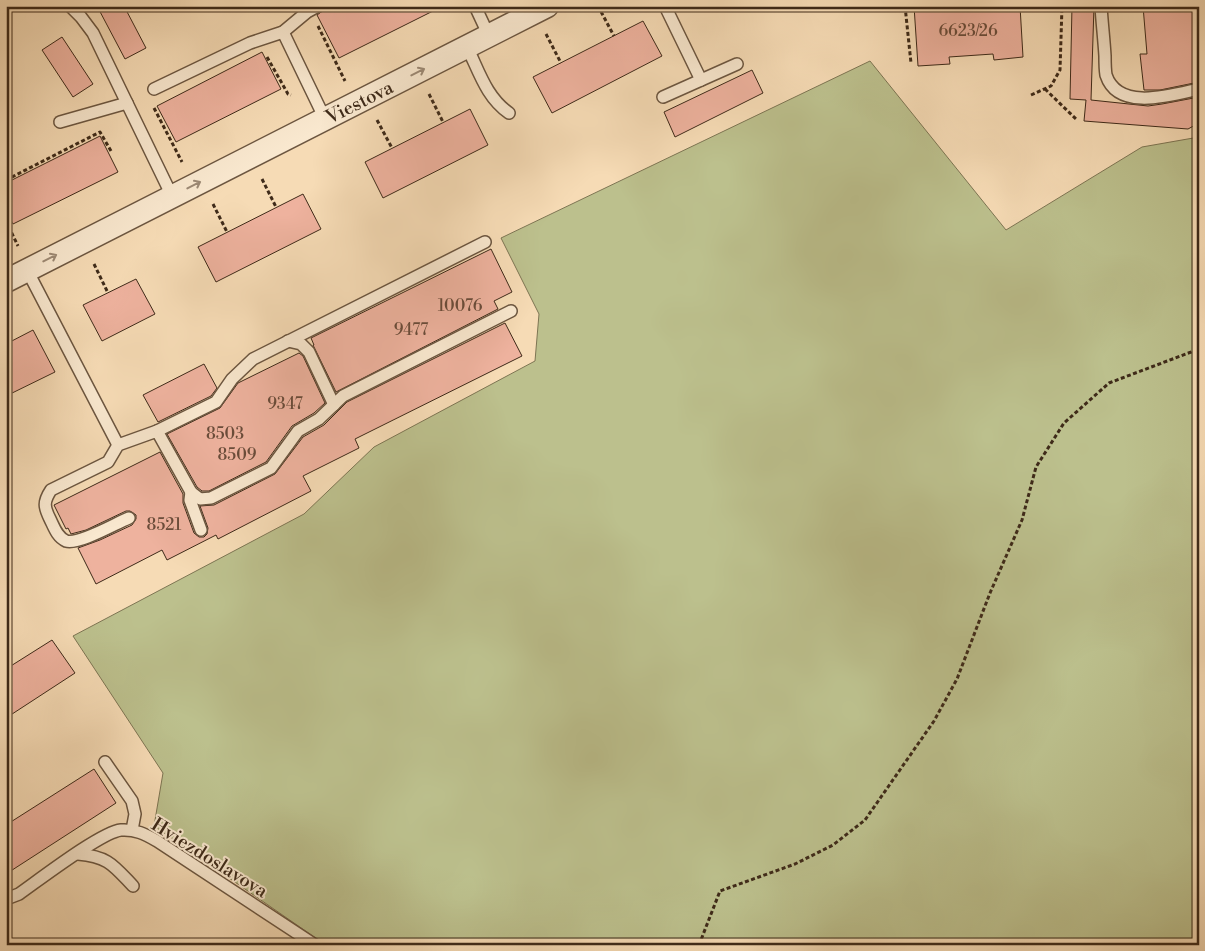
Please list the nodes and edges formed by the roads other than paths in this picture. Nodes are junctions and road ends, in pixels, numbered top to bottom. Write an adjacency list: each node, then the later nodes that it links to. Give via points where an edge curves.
1 (70, 6): 15 (lane, via 93,33)
2 (318, 6): 7 (lane)
3 (474, 6): 8 (lane)
4 (547, 6): 8 (street, Viestova)
5 (665, 6): 11 (lane)
6 (1101, 6): 13 (lane, via 1106,75 1112,87 1137,98 1162,97)
7 (283, 32): 12 (lane, via 250,43); 16 (lane)
8 (489, 36): 9 (street, Viestova)
9 (467, 47): 16 (street, Viestova, one-way to 9); 17 (lane, via 490,95)
10 (737, 64): 11 (lane)
11 (701, 80): 14 (lane)
12 (154, 89)
13 (1199, 89)
14 (663, 97)
15 (129, 108): 18 (lane); 19 (lane)
16 (322, 112): 19 (street, Viestova, one-way to 16)
17 (509, 113)
18 (60, 122)
19 (172, 196): 21 (street, Viestova, one-way to 19)
20 (485, 242): 24 (lane)
21 (27, 270): 22 (street, Viestova); 27 (lane)
22 (6, 281)
23 (511, 311): 25 (lane, via 343,396)
24 (288, 341): 25 (lane, via 301,344 309,352); 26 (lane, via 253,359 216,402)
25 (334, 405): 28 (lane, via 319,419 298,431 272,468 211,498 200,499)
26 (157, 431): 27 (lane); 28 (lane)
27 (118, 445): 29 (lane, via 108,462 51,490 44,507 58,534 66,541 77,541)
28 (190, 492): 30 (lane)
29 (129, 518)
30 (201, 530)
31 (105, 762): 32 (lane, via 132,801 135,814)
32 (132, 830): 33 (lane, Hviezdoslavova, via 118,830); 36 (lane, Hviezdoslavova, via 157,841)
33 (78, 854): 34 (lane, via 96,856 111,863); 35 (lane, Hviezdoslavova, via 19,894)
34 (133, 886)
35 (6, 899)
36 (293, 931): 37 (lane); 38 (lane, Hviezdoslavova)
37 (294, 945)
38 (315, 945)

